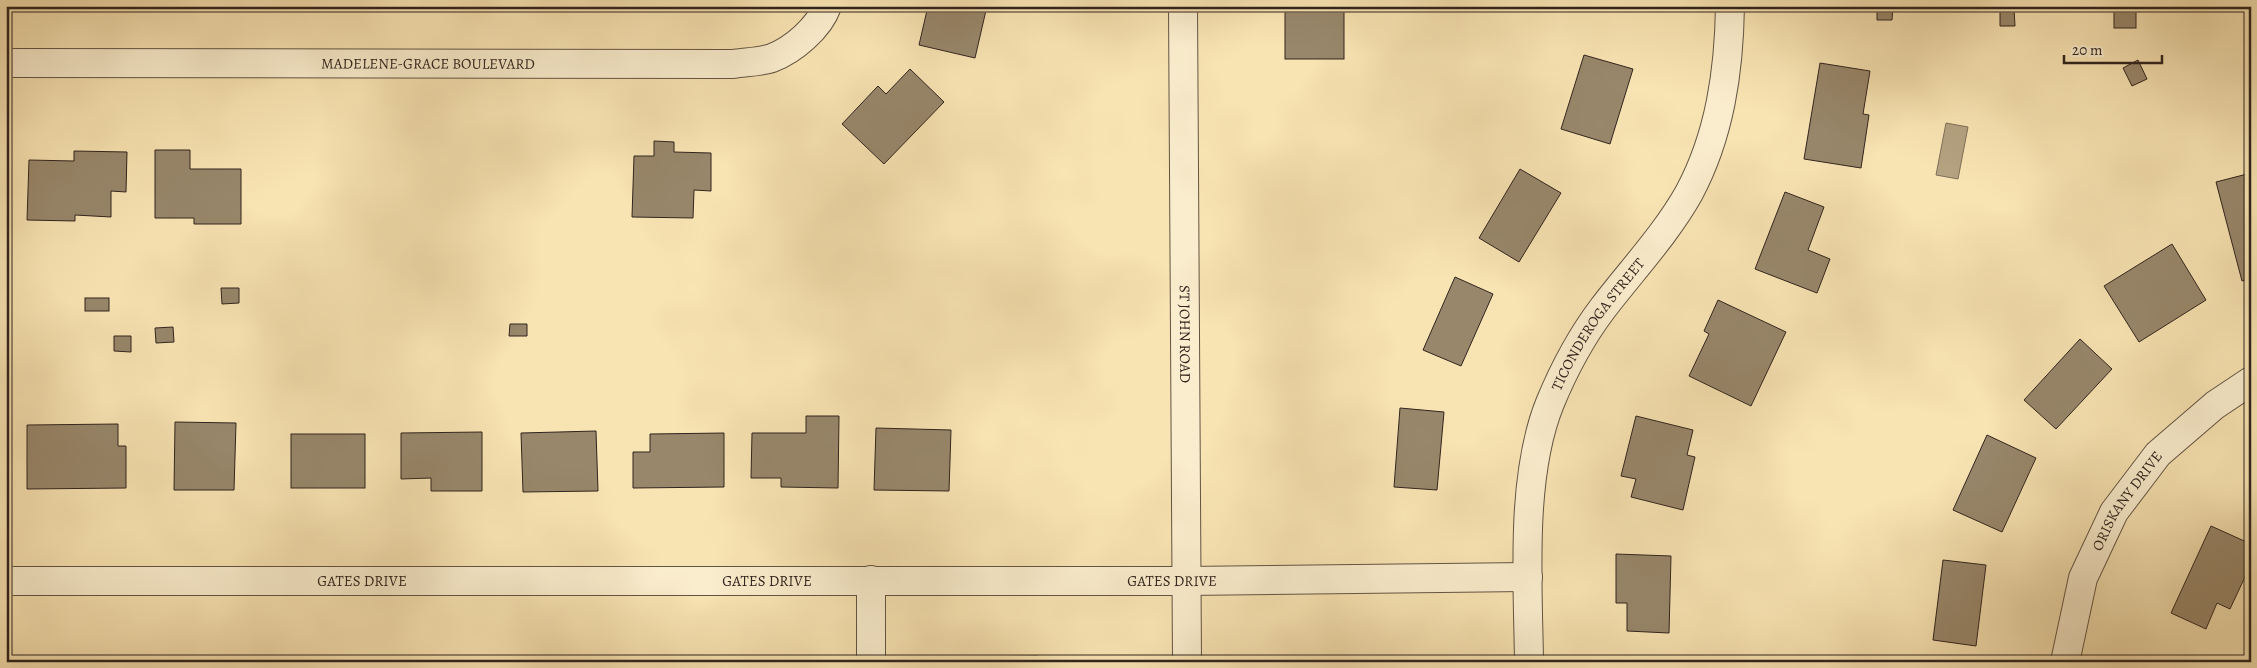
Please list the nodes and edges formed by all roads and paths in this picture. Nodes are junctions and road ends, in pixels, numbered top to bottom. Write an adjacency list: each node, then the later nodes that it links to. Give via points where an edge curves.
1 (827, 6): 4 (street, MADELENE-GRACE BOULEVARD, via 801,40 772,58 733,64)
2 (1183, 6): 9 (street, ST JOHN ROAD)
3 (1730, 6): 6 (street, TICONDEROGA STREET, via 1729,50 1716,129 1689,193 1572,354 1549,406 1531,474)
4 (6, 62)
5 (2251, 381): 13 (street, ORISKANY DRIVE, via 2215,405 2158,454 2114,512 2083,578)
6 (1528, 577): 9 (street, GATES DRIVE); 12 (street, TICONDEROGA STREET)
7 (871, 580): 8 (street, GATES DRIVE); 9 (street, GATES DRIVE); 10 (street)
8 (6, 581)
9 (1186, 581): 11 (street, ST JOHN ROAD)
10 (871, 662)
11 (1188, 662)
12 (1529, 662)
13 (2065, 662)

